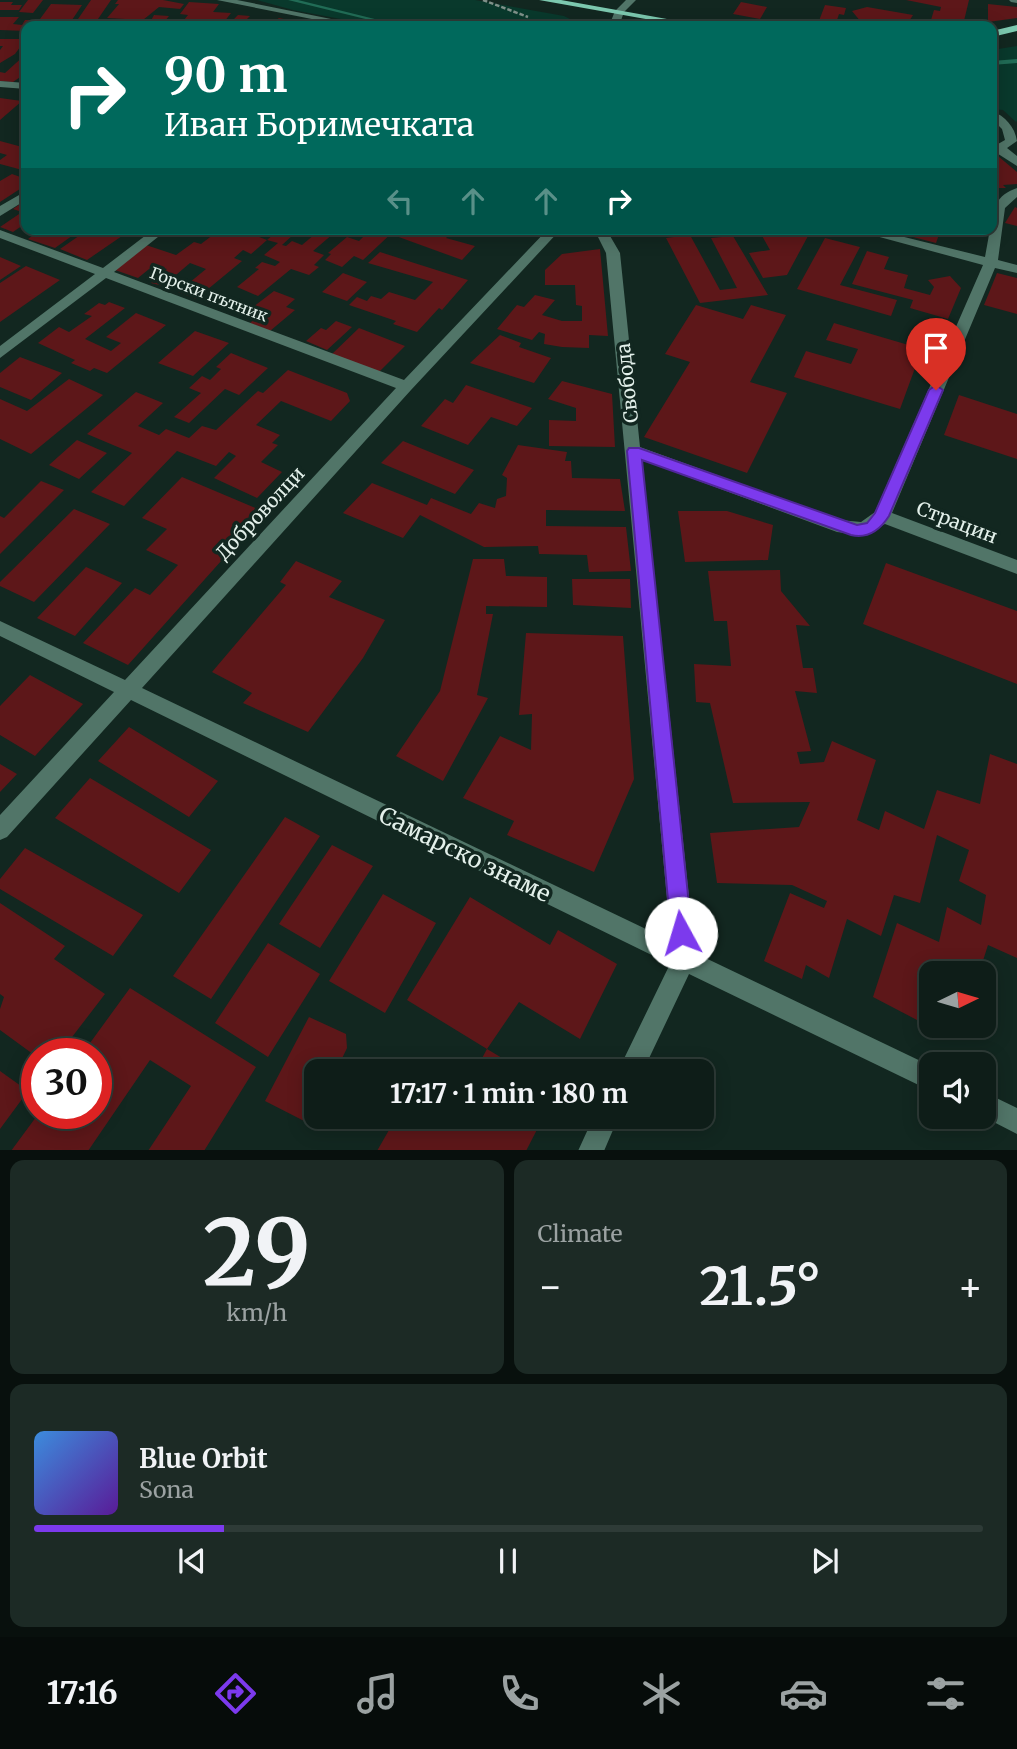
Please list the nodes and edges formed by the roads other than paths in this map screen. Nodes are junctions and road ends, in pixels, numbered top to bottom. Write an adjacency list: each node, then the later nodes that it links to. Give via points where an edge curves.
1 (222, 0): 5 (street)
2 (544, 0): 4 (main road)
3 (631, 0): 4 (street)
4 (620, 11): 6 (street); 7 (main road)
5 (334, 21)
6 (616, 21)
7 (674, 21)
8 (1017, 28): 9 (main road)
9 (997, 33)
10 (1, 84): 11 (street)
11 (21, 86)
12 (997, 118): 13 (street, via 1011,134 1010,141)
13 (997, 147)
14 (997, 148): 15 (street)
15 (1017, 162)
16 (1006, 195): 19 (street)
17 (21, 198): 18 (street)
18 (0, 212)
19 (997, 222)
20 (0, 234): 28 (street, Горски пътник)
21 (154, 235): 28 (street)
22 (549, 235): 30 (street, Доброволци)
23 (603, 235): 31 (street, Свобода, via 613,253)
24 (882, 235): 26 (street)
25 (995, 235): 26 (street)
26 (991, 262): 27 (street); 32 (street)
27 (1017, 269)
28 (105, 274): 29 (street); 30 (street, Горски пътник)
29 (0, 353)
30 (406, 386): 35 (street, Доброволци)
31 (634, 451): 32 (street, via 857,531 872,527); 37 (street, Свобода)
32 (882, 516): 33 (street, Страцин)
33 (1017, 567)
34 (0, 628): 35 (street, Самарско знаме)
35 (126, 690): 36 (street, Доброволци); 37 (street, Самарско знаме)
36 (0, 830)
37 (684, 959): 38 (street); 39 (street, Самарско знаме)
38 (636, 1059)
39 (919, 1073)
40 (996, 1110): 41 (street)
41 (1017, 1121)
42 (601, 1129): 43 (street)
43 (591, 1150)

